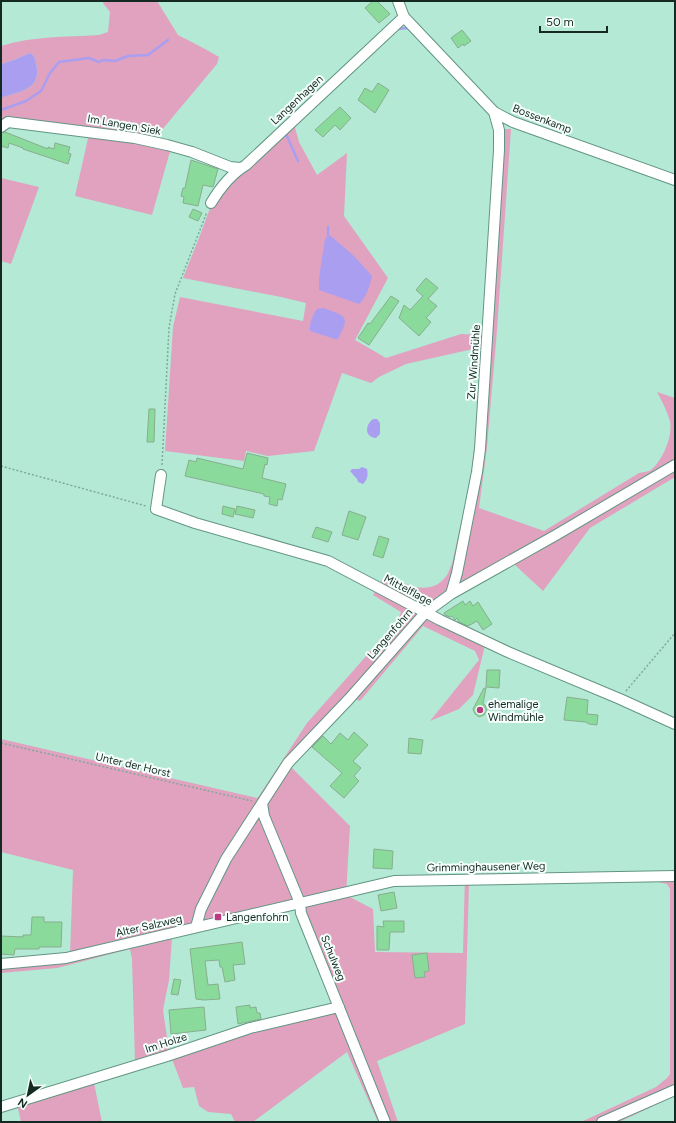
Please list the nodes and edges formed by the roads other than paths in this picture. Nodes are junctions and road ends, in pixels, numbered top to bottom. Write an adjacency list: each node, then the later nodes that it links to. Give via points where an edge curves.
1 (398, 1): 2 (street, Bossenkamp)
2 (404, 17): 3 (street, Bossenkamp); 7 (street, Langenhagen)
3 (494, 112): 4 (street, Bossenkamp); 6 (street, Zur Windmühle)
4 (512, 122): 6 (street); 8 (street, Bossenkamp)
5 (1, 126): 7 (street, Im Langen Siek, via 8,122 135,138)
6 (499, 130): 12 (street, Zur Windmühle, via 480,449)
7 (240, 168): 9 (street, Langenhagen, via 219,189)
8 (675, 180)
9 (211, 203)
10 (675, 465): 12 (street, Langenfohrn)
11 (161, 475): 13 (street, Mittelflage, via 156,509 194,523 328,561)
12 (451, 594): 13 (street, Langenfohrn)
13 (425, 613): 14 (street, Mittelflage); 15 (street, Langenfohrn, via 288,763)
14 (675, 724)
15 (262, 803): 17 (street, Schulweg, via 264,816); 18 (street, Langenfohrn, via 210,888)
16 (675, 876): 17 (street, Grimminghausener Weg, via 394,881)
17 (300, 903): 18 (street, Alter Salzweg); 20 (street, Schulweg, via 301,913)
18 (196, 927): 19 (street, Alter Salzweg, via 66,958)
19 (1, 964)
20 (339, 1006): 22 (street, Im Holze, via 250,1028); 23 (street, Schulweg)
21 (675, 1090): 24 (street)
22 (1, 1107)
23 (385, 1122)
24 (602, 1122)

